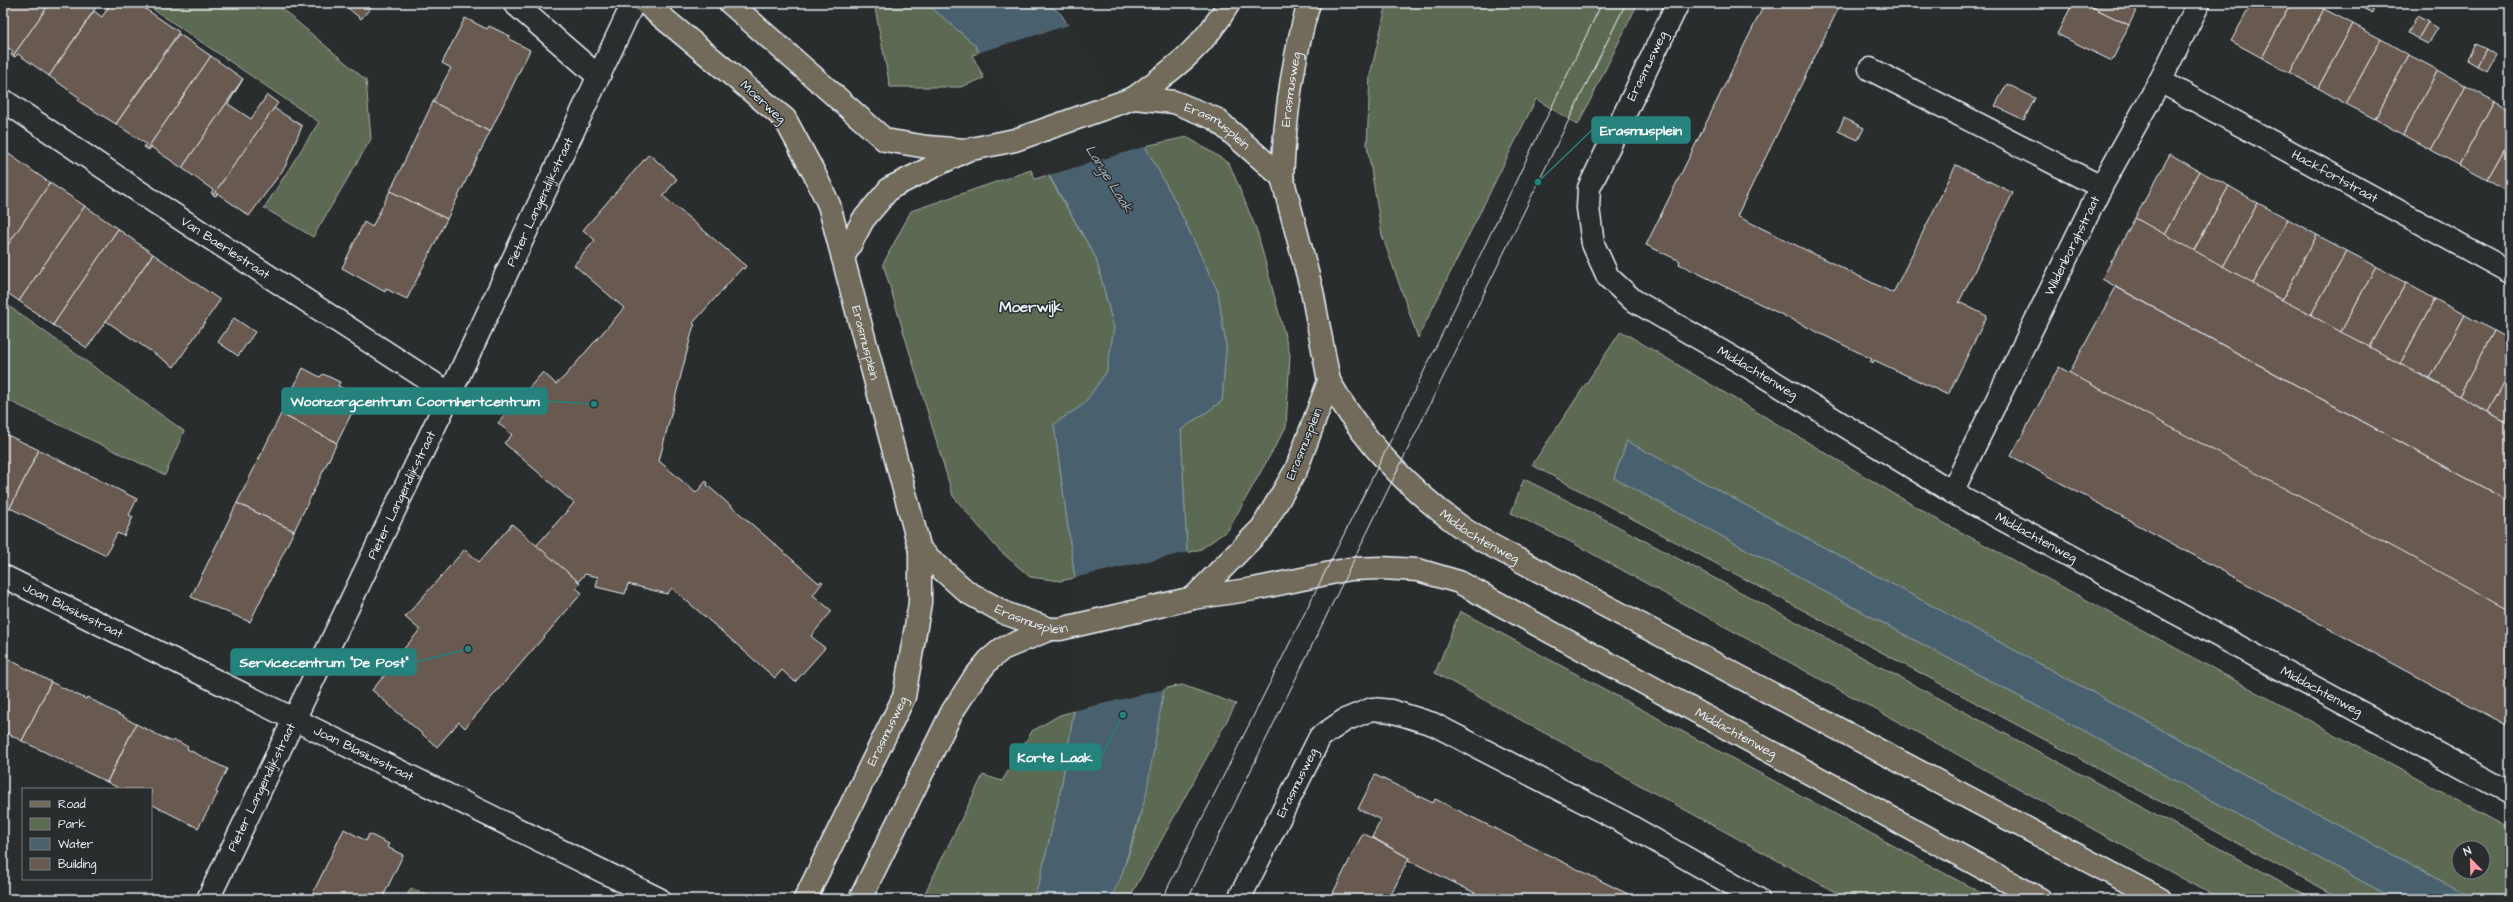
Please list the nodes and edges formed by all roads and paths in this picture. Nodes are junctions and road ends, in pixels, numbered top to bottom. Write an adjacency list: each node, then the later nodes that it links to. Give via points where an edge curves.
1 (514, 3): 10 (street)
2 (633, 3): 10 (street, Pieter Langendijkstraat)
3 (645, 3): 18 (main road, Moerweg, via 785,119 829,205)
4 (730, 3): 14 (main road, via 885,140)
5 (1230, 3): 12 (main road, via 1216,25 1183,62)
6 (1309, 3): 15 (main road, Erasmusweg, via 1301,28 1286,110)
7 (1678, 3): 17 (street, Erasmusweg, via 1589,188 1588,208)
8 (2199, 3): 11 (street, Wildenborghstraat)
9 (1870, 69): 16 (street)
10 (598, 76): 21 (street, Pieter Langendijkstraat)
11 (2160, 81): 16 (street, Wildenborghstraat); 19 (street, Hackfortstraat)
12 (1134, 98): 14 (main road, Erasmusplein, via 1015,140); 15 (main road, Erasmusplein, via 1174,102 1216,119)
13 (3, 100): 21 (street, Van Baerlestraat)
14 (966, 150): 18 (main road, Erasmusplein, via 890,188 863,220)
15 (1282, 177): 20 (main road, via 1312,291)
16 (2101, 187): 22 (street, Wildenborghstraat)
17 (1593, 244): 22 (street, Middachtenweg, via 1608,277 1633,300 1759,373)
18 (843, 258): 23 (main road, Erasmusplein)
19 (2510, 272)
20 (1329, 381): 25 (main road, Erasmusplein, via 1296,470 1262,528); 36 (main road, Middachtenweg, via 1347,413 1382,458 1462,528)
21 (450, 394): 27 (street, Pieter Langendijkstraat)
22 (1952, 492): 28 (street, Middachtenweg)
23 (920, 550): 26 (main road, Erasmusplein, via 967,592 1006,614); 32 (main road, Erasmusweg, via 920,603 904,697)
24 (3, 576): 27 (street, Joan Blasiusstraat)
25 (1193, 598): 26 (main road, Erasmusplein); 35 (main road, Middachtenweg, via 1254,589 1350,569 1418,570 1459,582)
26 (1055, 629): 33 (main road, via 1002,649 974,678 952,712)
27 (294, 720): 30 (street, Pieter Langendijkstraat); 31 (street, Joan Blasiusstraat)
28 (2510, 793)
29 (1750, 897): 34 (street, Erasmusweg, via 1623,822 1434,724 1391,710 1372,709 1345,720 1320,737)
30 (208, 899)
31 (659, 899)
32 (804, 899)
33 (860, 899)
34 (1239, 899)
35 (2040, 899)
36 (2160, 899)

